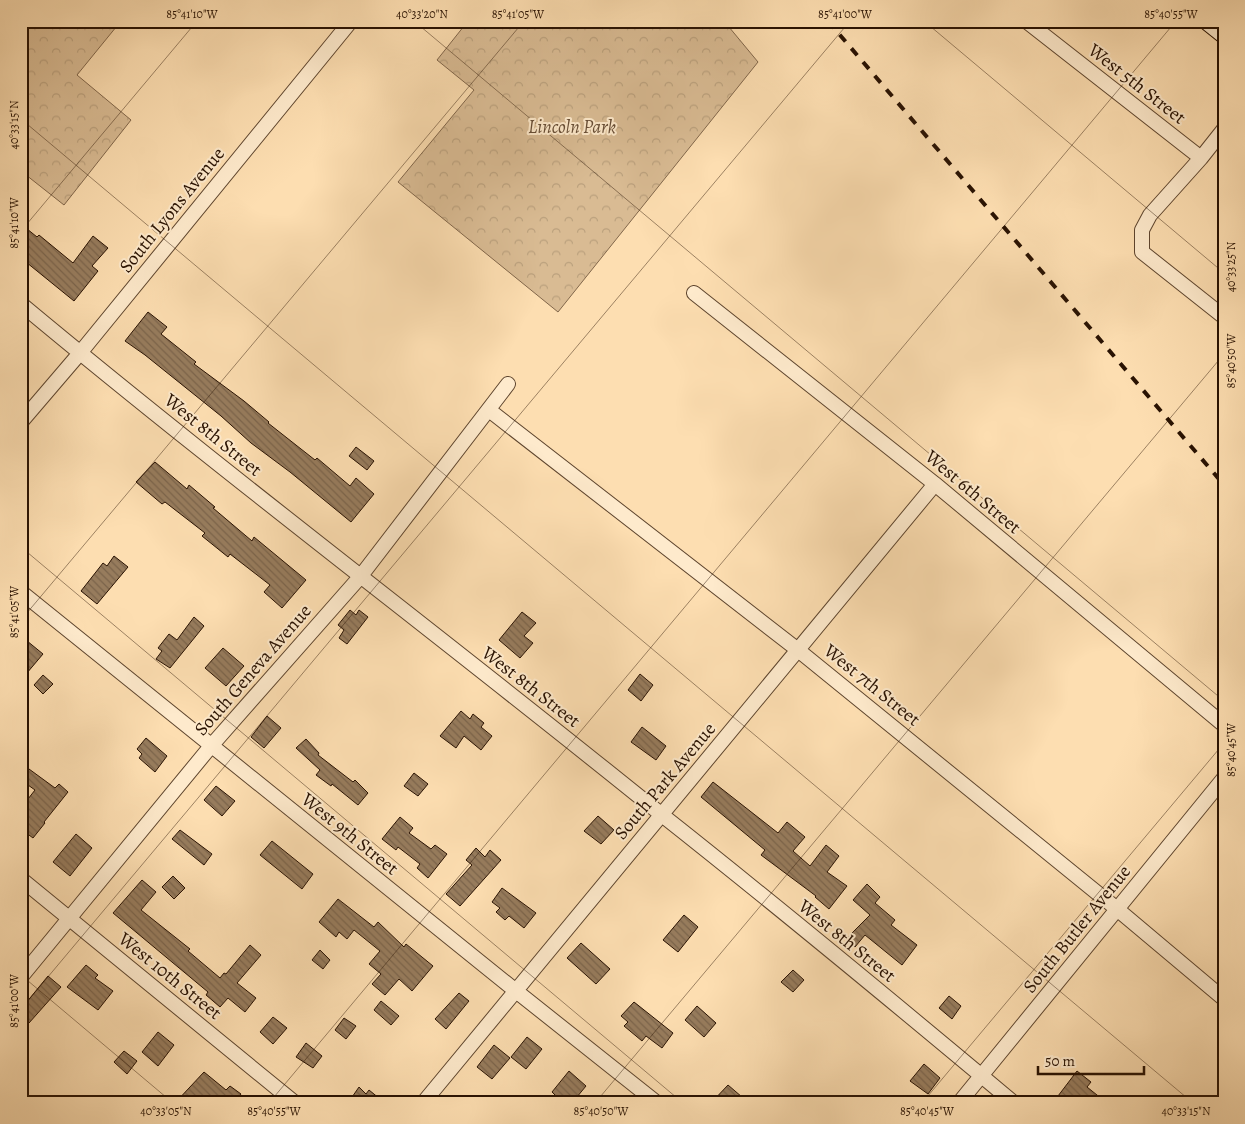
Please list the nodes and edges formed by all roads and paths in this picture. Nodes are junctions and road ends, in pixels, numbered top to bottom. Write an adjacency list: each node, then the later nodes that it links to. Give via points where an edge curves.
1 (351, 21): 10 (street, South Lyons Avenue)
2 (1026, 21): 6 (street, West 5th Street)
3 (1209, 21): 4 (main road)
4 (1224, 33)
5 (1224, 129): 6 (street)
6 (1201, 158): 9 (street, via 1150,215 1142,230 1142,252)
7 (694, 293): 14 (street, West 6th Street)
8 (21, 304): 10 (street, West 8th Street)
9 (1224, 317)
10 (80, 353): 13 (street, South Lyons Avenue); 15 (street, West 8th Street)
11 (508, 384): 12 (street, South Geneva Avenue)
12 (489, 410): 15 (street, South Geneva Avenue); 17 (street, West 7th Street)
13 (21, 422)
14 (935, 484): 17 (street, South Park Avenue); 18 (street, West 6th Street)
15 (360, 577): 19 (street, South Geneva Avenue); 21 (street, West 8th Street)
16 (21, 592): 19 (street, West 9th Street)
17 (798, 650): 21 (street, South Park Avenue); 23 (street, West 7th Street)
18 (1224, 725)
19 (211, 746): 24 (street, South Geneva Avenue); 26 (street, West 9th Street)
20 (1224, 778): 23 (street, South Butler Avenue)
21 (662, 814): 26 (street, South Park Avenue); 28 (street, West 8th Street)
22 (21, 880): 24 (street, West 10th Street)
23 (1117, 909): 27 (street, West 7th Street); 28 (street, South Butler Avenue)
24 (70, 919): 25 (street, South Geneva Avenue); 29 (street, West 10th Street)
25 (21, 977)
26 (516, 991): 30 (street, South Park Avenue); 31 (street, West 9th Street)
27 (1224, 999)
28 (981, 1075): 32 (street, South Butler Avenue); 33 (street, West 8th Street)
29 (295, 1103)
30 (423, 1103)
31 (657, 1103)
32 (959, 1103)
33 (1014, 1103)

